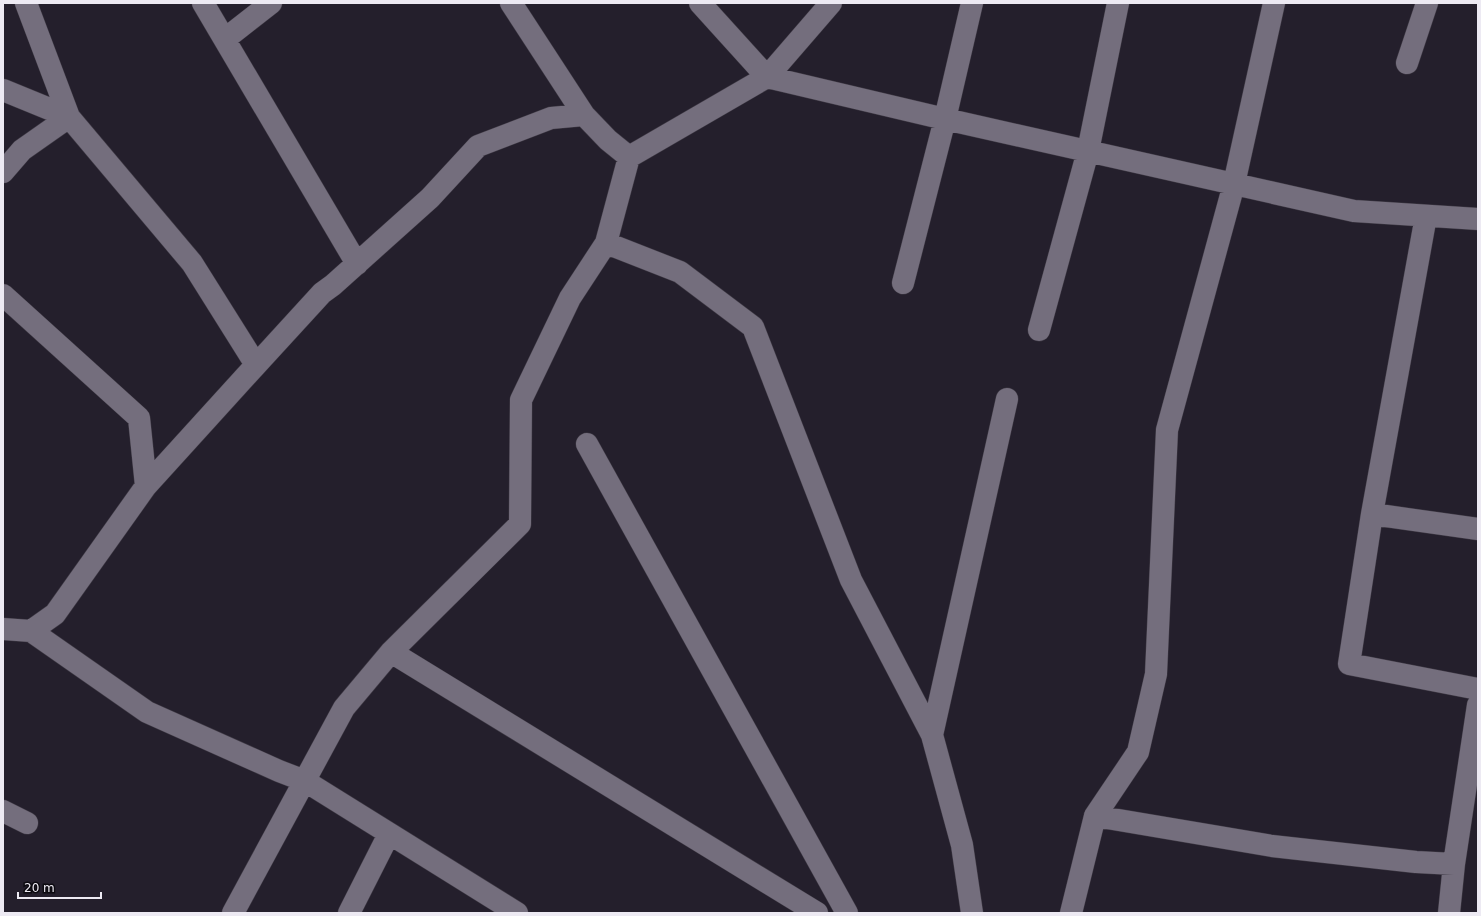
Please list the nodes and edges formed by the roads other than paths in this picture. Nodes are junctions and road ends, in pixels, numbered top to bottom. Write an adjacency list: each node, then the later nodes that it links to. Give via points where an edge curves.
1 (26, 3): 16 (street)
2 (204, 3): 11 (street)
3 (271, 3): 11 (street)
4 (511, 3): 15 (street)
5 (700, 3): 13 (street)
6 (831, 3): 13 (street)
7 (972, 3): 17 (street)
8 (1118, 3): 18 (street)
9 (1274, 3): 21 (street)
10 (1427, 3): 12 (street)
11 (224, 39): 25 (street)
12 (1407, 63)
13 (767, 77): 17 (street); 19 (street)
14 (3, 90): 16 (street)
15 (584, 115): 19 (street); 25 (street, via 551,118 478,146 430,198)
16 (69, 117): 20 (street, via 22,150); 29 (street, via 192,263)
17 (945, 120): 18 (street); 26 (street)
18 (1088, 151): 21 (street); 28 (street)
19 (629, 157): 24 (street)
20 (3, 172)
21 (1234, 184): 22 (street, via 1354,211); 43 (street, via 1167,430 1156,674 1138,752)
22 (1426, 216): 23 (street); 33 (street)
23 (1478, 219)
24 (606, 243): 37 (street, via 570,298 521,400 520,524); 40 (street, via 680,272 753,327 851,580)
25 (357, 264): 29 (street, via 322,293)
26 (903, 283)
27 (3, 295): 32 (street, via 139,418)
28 (1039, 330)
29 (256, 365): 32 (street)
30 (1007, 399): 40 (street)
31 (587, 444): 51 (street)
32 (146, 486): 36 (street, via 55,614)
33 (1372, 514): 34 (street); 38 (street, via 1349,664)
34 (1478, 529)
35 (3, 629): 36 (street)
36 (31, 631): 41 (street, via 147,712)
37 (391, 652): 41 (street, via 344,708); 50 (street)
38 (1478, 689)
39 (1478, 705): 46 (street)
40 (932, 735): 52 (street, via 962,845)
41 (305, 781): 45 (street); 47 (street)
42 (3, 811): 44 (street)
43 (1095, 816): 46 (street, via 1272,846); 53 (street)
44 (27, 823)
45 (389, 834): 48 (street); 49 (street)
46 (1454, 864): 54 (street)
47 (233, 913)
48 (349, 913)
49 (517, 913)
50 (817, 913)
51 (847, 913)
52 (972, 913)
53 (1071, 913)
54 (1449, 913)

